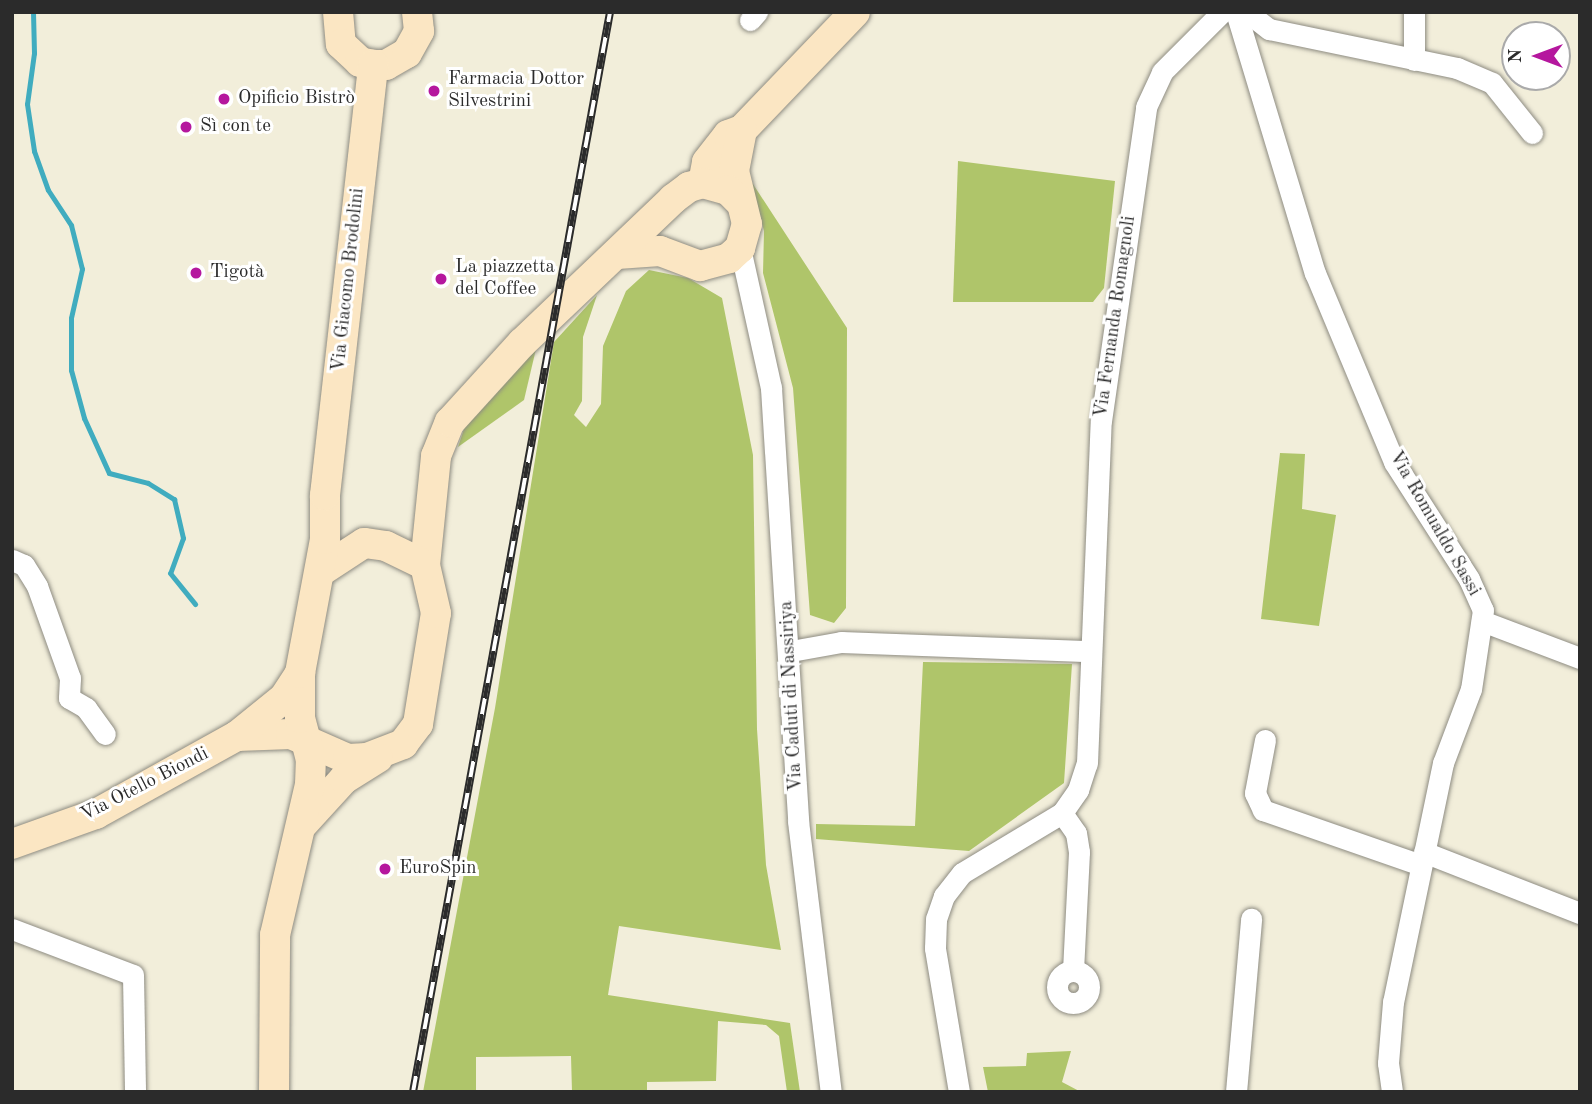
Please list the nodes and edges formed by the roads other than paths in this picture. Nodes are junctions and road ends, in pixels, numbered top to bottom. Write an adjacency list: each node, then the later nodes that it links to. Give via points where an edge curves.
1 (338, 12): 9 (main road, via 341,44 360,62)
2 (417, 12): 9 (main road, via 419,31 407,53 386,65)
3 (855, 12): 10 (main road)
4 (1222, 12): 26 (street, Via Fernanda Romagnoli, via 1162,72 1146,107 1101,421)
5 (1236, 12): 24 (street, Via Romualdo Sassi, via 1315,273 1394,462 1469,579 1483,610)
6 (1247, 12): 8 (street, via 1269,29)
7 (1413, 12): 8 (street)
8 (1414, 60): 11 (street, via 1457,68 1492,83)
9 (373, 65): 19 (main road, Via Giacomo Brodolini)
10 (742, 130): 12 (main road, via 728,135 707,162); 13 (main road, via 734,171)
11 (1532, 133)
12 (703, 183): 13 (main road, via 729,190); 14 (main road, via 689,187)
13 (738, 200): 16 (main road, via 747,223)
14 (668, 205): 15 (main road); 17 (main road, via 666,238)
15 (617, 254): 17 (main road, via 660,251); 18 (main road, via 522,344 450,422 436,456)
16 (728, 256): 17 (main road); 25 (street, Via Caduti di Nassiriya, via 750,301 771,388)
17 (686, 261)
18 (430, 489): 20 (main road, via 414,523); 22 (main road)
19 (326, 495): 20 (main road, via 336,517); 23 (main road, Via Giacomo Brodolini)
20 (375, 544): 22 (main road); 23 (main road)
21 (12, 560): 29 (street, via 24,565 37,586 70,678 69,698 86,708)
22 (425, 565): 33 (main road, via 436,613 418,724 403,744)
23 (321, 571): 28 (main road, Via Giacomo Brodolini)
24 (1482, 621): 27 (street); 37 (street, Via Romualdo Sassi, via 1471,689 1443,763)
25 (790, 651): 26 (street, via 841,642); 44 (street, Via Caduti di Nassiriya, via 799,834)
26 (1091, 651): 34 (street, Via Fernanda Romagnoli, via 1087,763 1078,790)
27 (1580, 658)
28 (300, 673): 30 (main road, Via Otello Biondi, via 284,698); 31 (main road, Via Giacomo Brodolini)
29 (105, 734)
30 (237, 736): 31 (main road, Via Otello Biondi); 36 (main road, Via Otello Biondi, via 96,814)
31 (304, 736): 33 (main road, via 348,759); 35 (main road, Via Giacomo Brodolini, via 311,760)
32 (1265, 740): 37 (street, via 1255,793 1263,810)
33 (383, 755): 35 (main road, via 344,779)
34 (1062, 813): 41 (street, via 1076,833 1079,852); 45 (street, Via Fernanda Romagnoli, via 962,873 944,896 936,919 935,948)
35 (302, 825): 43 (main road, Via Giacomo Brodolini, via 275,935)
36 (12, 844)
37 (1422, 858): 38 (street); 47 (street, Via Romualdo Sassi, via 1393,1002 1388,1063)
38 (1580, 913)
39 (1251, 919): 46 (street)
40 (12, 929): 42 (street, via 133,975)
41 (1073, 970)
42 (135, 1092)
43 (274, 1092)
44 (831, 1092)
45 (959, 1092)
46 (1236, 1092)
47 (1392, 1092)

